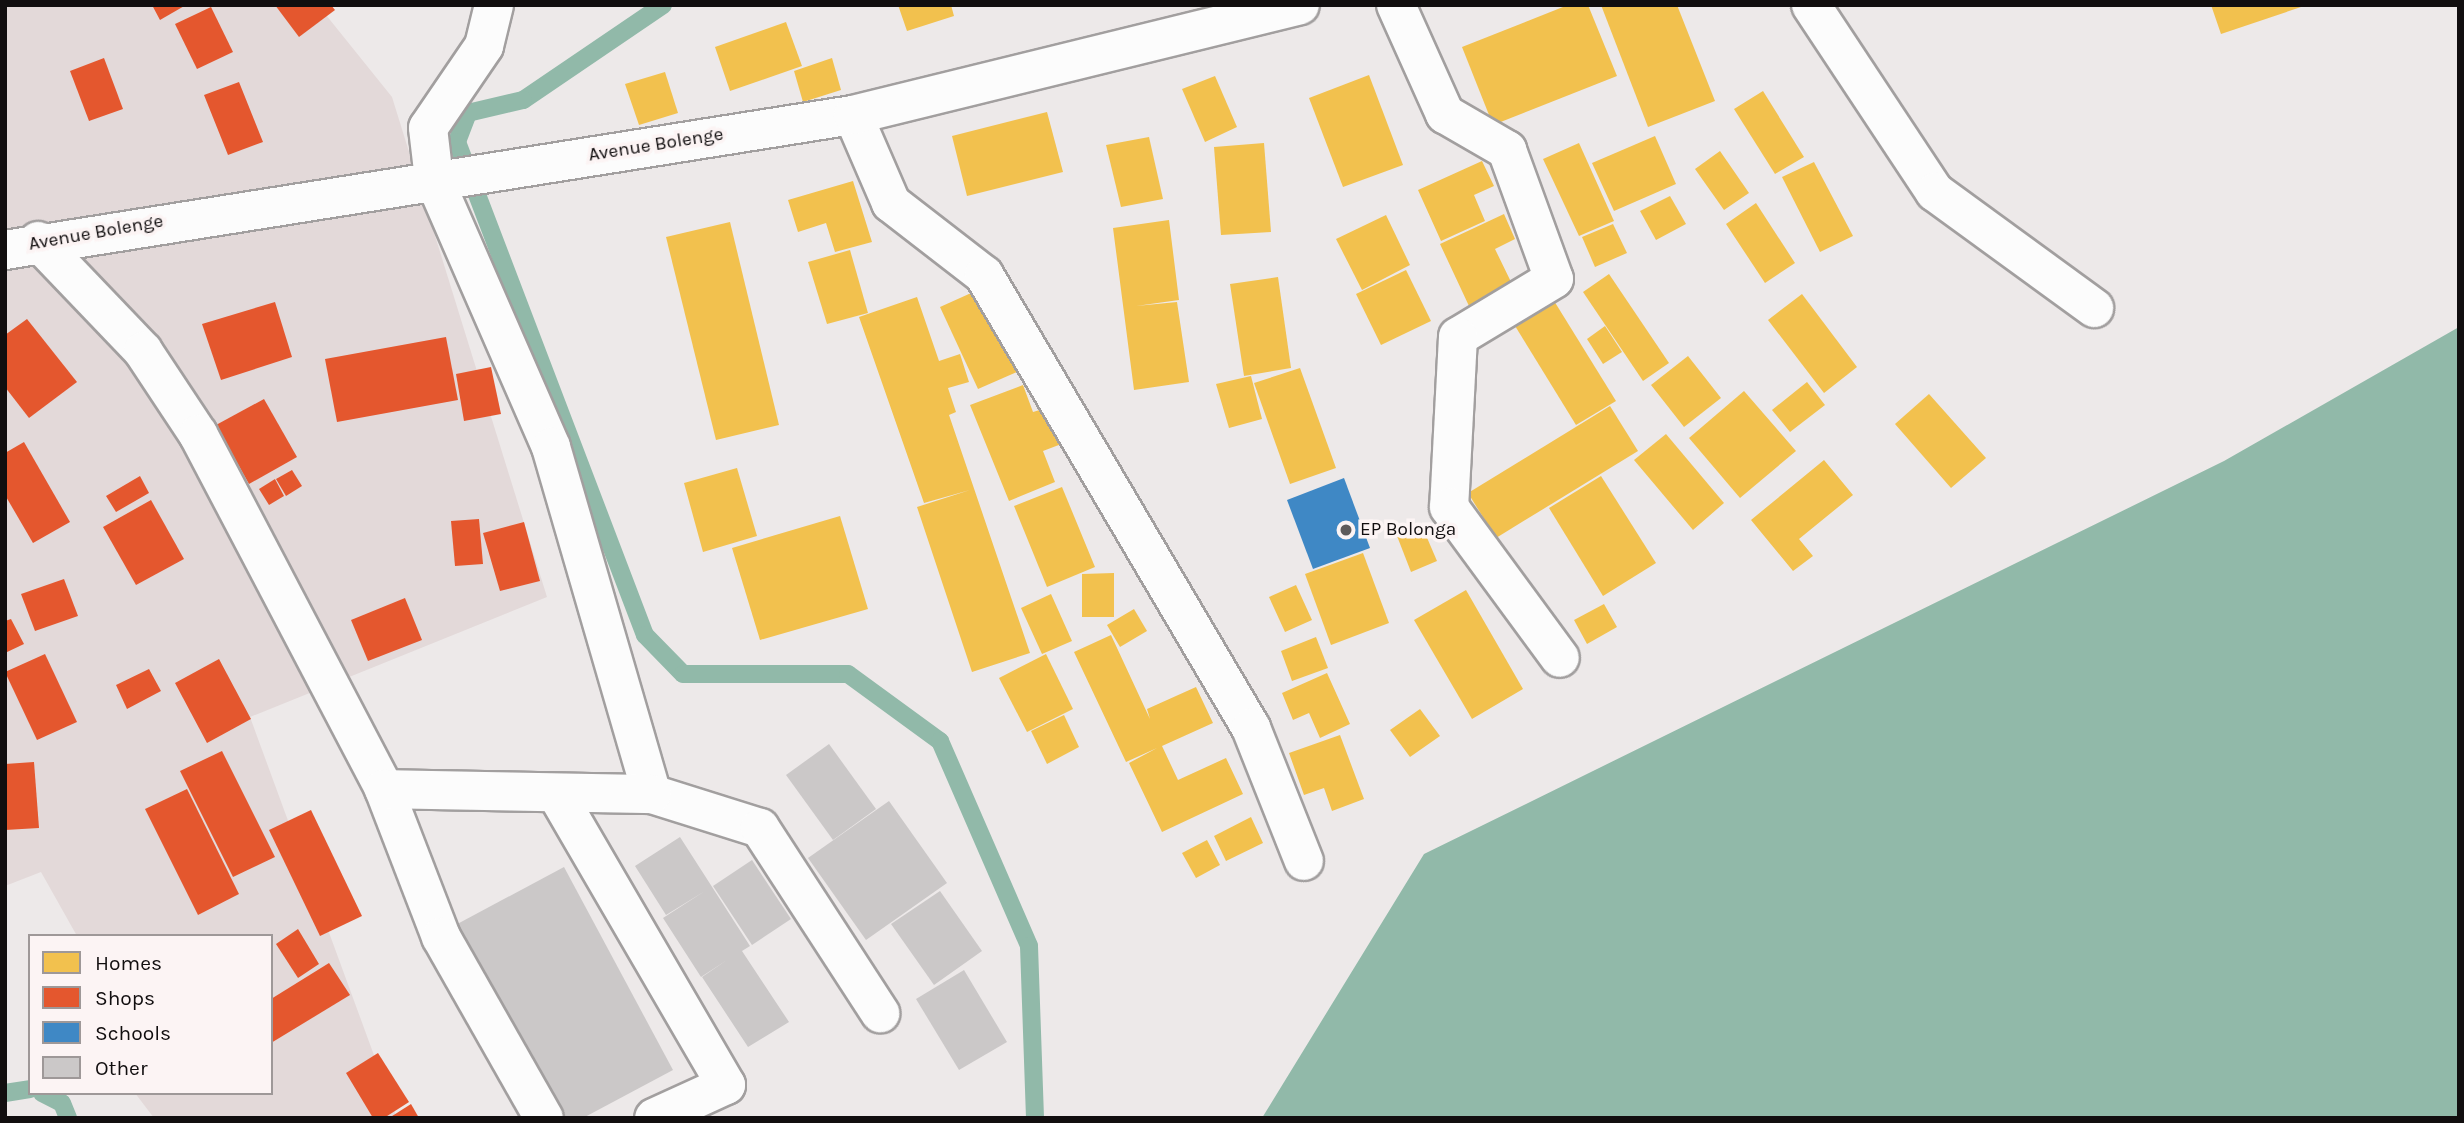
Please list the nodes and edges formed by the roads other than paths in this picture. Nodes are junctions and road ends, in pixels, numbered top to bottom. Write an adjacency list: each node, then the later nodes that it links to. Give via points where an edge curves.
1 (494, 5): 6 (street, via 484,46 428,128)
2 (1300, 5): 5 (street, Avenue Bolenge)
3 (1396, 5): 9 (street, via 1445,114 1507,150 1555,279 1458,337 1449,507)
4 (1811, 5): 8 (street, via 1935,192)
5 (853, 116): 6 (street, Avenue Bolenge); 13 (street, via 891,204 984,275 1251,728)
6 (439, 178): 7 (street, Avenue Bolenge); 12 (street, via 551,447)
7 (22, 245): 10 (street, via 143,351 198,434)
8 (2094, 308)
9 (1560, 658)
10 (384, 789): 11 (street); 15 (street, via 441,937)
11 (556, 793): 12 (street); 16 (street, via 726,1085)
12 (652, 794): 14 (street, via 760,828)
13 (1304, 861)
14 (880, 1013)
15 (544, 1118)
16 (654, 1118)

